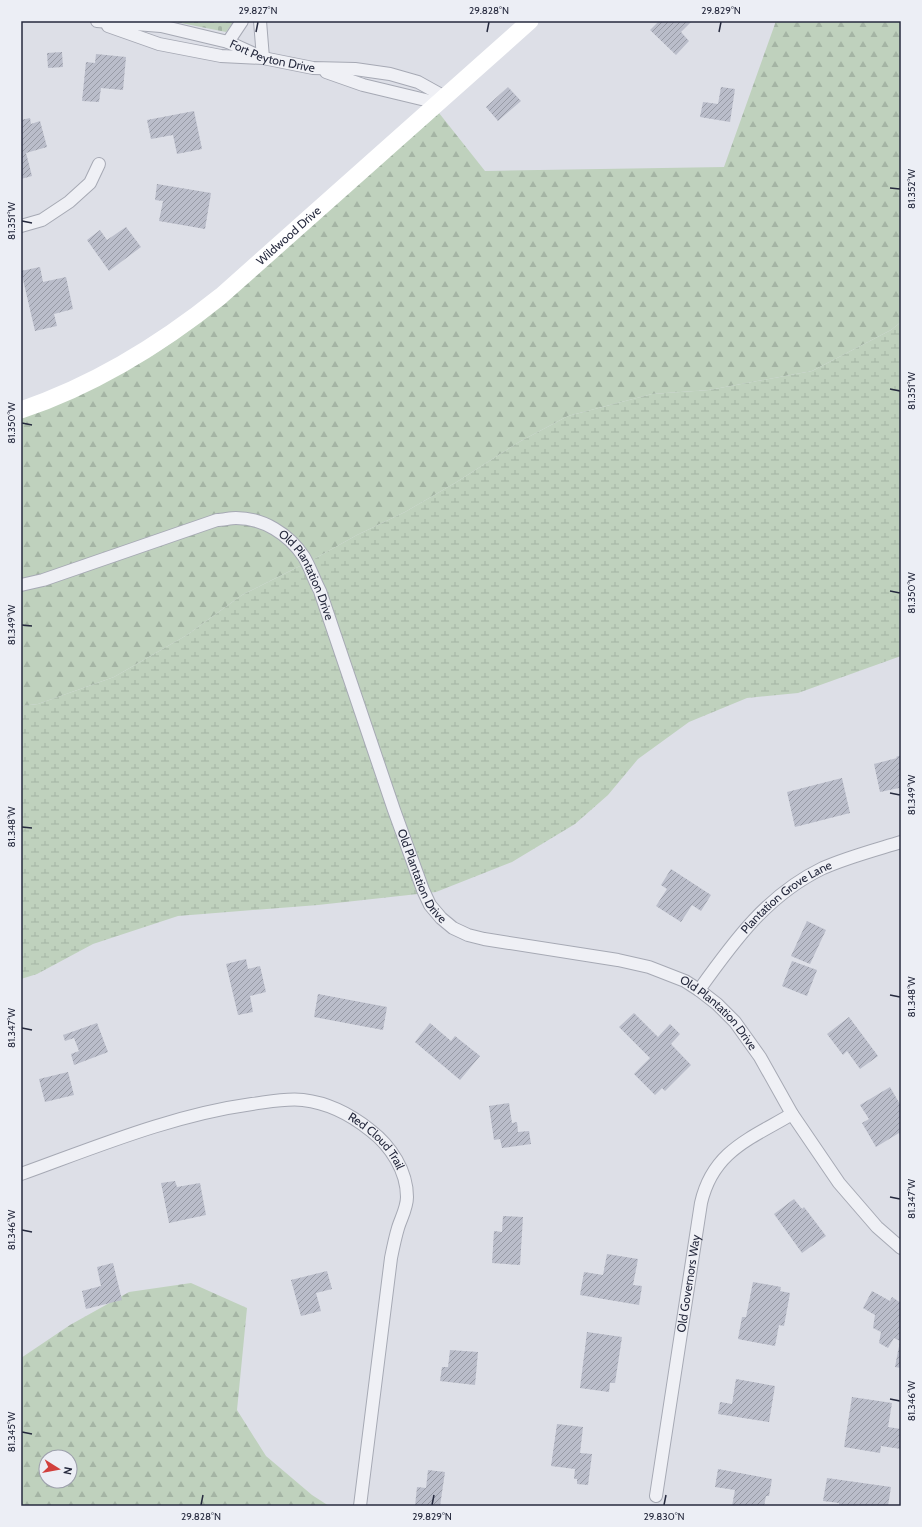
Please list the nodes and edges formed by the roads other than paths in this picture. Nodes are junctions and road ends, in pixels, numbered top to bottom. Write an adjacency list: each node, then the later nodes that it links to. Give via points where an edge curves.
1 (94, 21): 7 (street, via 159,44 221,56)
2 (97, 21): 6 (street, Fort Peyton Drive, via 161,26)
3 (242, 21): 6 (street)
4 (260, 21): 7 (street)
5 (530, 21): 9 (street, Wildwood Drive)
6 (228, 42): 7 (street, Fort Peyton Drive)
7 (263, 58): 8 (street, Fort Peyton Drive)
8 (313, 68): 9 (street, via 363,86); 9 (street, Fort Peyton Drive, via 355,69 390,74 418,82)
9 (441, 100): 12 (street, Wildwood Drive, via 189,322 121,366)
10 (100, 164): 11 (street, via 90,182 69,202 42,220)
11 (21, 226)
12 (21, 410)
13 (21, 585): 15 (street, Old Plantation Drive, via 43,580 217,520 247,519 274,528 305,558 320,591 423,890 430,905 441,918 453,928 468,935 649,967)
14 (901, 842): 15 (street, Plantation Grove Lane, via 824,868 804,878 779,896 735,940)
15 (699, 990): 16 (street, Old Plantation Drive, via 735,1022 760,1057)
16 (792, 1114): 18 (street, Old Plantation Drive, via 851,1198 877,1227); 19 (street, Old Governors Way, via 729,1152 715,1169 704,1189)
17 (21, 1174): 20 (street, Red Cloud Trail, via 151,1127 231,1107 283,1100 302,1100 338,1109 354,1118 386,1144 402,1172 407,1198 391,1258)
18 (901, 1248)
19 (656, 1496)
20 (360, 1506)

